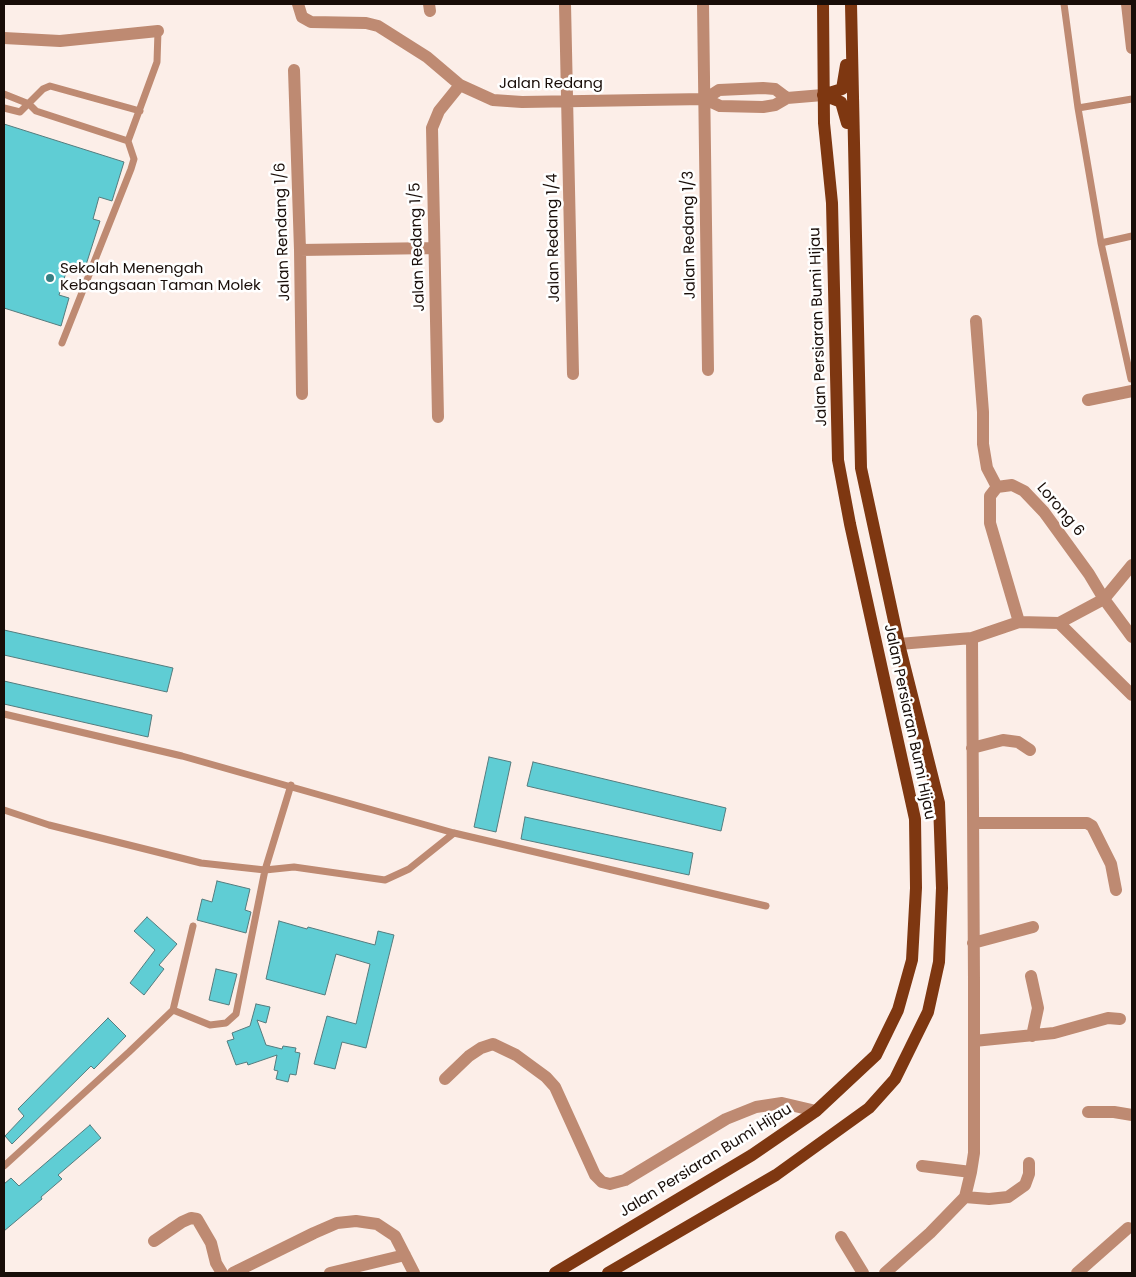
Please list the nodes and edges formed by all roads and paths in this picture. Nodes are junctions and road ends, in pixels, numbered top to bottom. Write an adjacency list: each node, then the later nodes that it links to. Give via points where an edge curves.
1 (298, 4): 12 (street, Jalan Redang, via 302,17 311,22 378,26 414,47)
2 (566, 4): 17 (street, Jalan Redang 1/4)
3 (703, 4): 18 (street, Jalan Redang 1/3)
4 (823, 4): 14 (main road, Jalan Persiaran Bumi Hijau)
5 (1064, 4): 21 (lane)
6 (1127, 4): 10 (street)
7 (852, 9): 14 (main road, via 842,89); 24 (main road, Jalan Persiaran Bumi Hijau)
8 (158, 31): 9 (street, via 60,41); 22 (lane, via 157,62)
9 (4, 38)
10 (1132, 48)
11 (294, 70): 28 (street, Jalan Rendang 1/6)
12 (460, 85): 17 (street, Jalan Redang, via 502,102); 27 (street, Jalan Redang 1/5, via 439,111 432,128)
13 (4, 94): 19 (lane)
14 (823, 95): 15 (street, Jalan Redang); 24 (main road, via 837,98 844,107); 65 (main road, Jalan Persiaran Bumi Hijau, via 832,203 838,460 912,805 916,888 912,960 898,1010 876,1055)
15 (787, 98): 18 (street, Jalan Redang, via 775,106 720,106); 18 (street, Jalan Redang, via 775,89 763,88 719,90)
16 (1132, 99): 21 (lane)
17 (567, 100): 18 (street, Jalan Redang); 32 (street, Jalan Redang 1/4)
18 (705, 100): 31 (street, Jalan Redang 1/3)
19 (29, 104): 20 (lane, via 17,112); 22 (lane, via 50,86); 23 (lane, via 36,111)
20 (4, 108)
21 (1078, 108): 26 (lane)
22 (140, 111): 23 (lane)
23 (128, 141): 30 (lane, via 134,159)
24 (853, 160): 44 (main road, Jalan Persiaran Bumi Hijau, via 861,468)
25 (1132, 236): 26 (lane)
26 (1101, 243): 33 (lane)
27 (434, 248): 28 (street); 36 (street, Jalan Redang 1/5)
28 (300, 250): 34 (street, Jalan Rendang 1/6)
29 (976, 321): 37 (street, via 983,444 987,468)
30 (62, 344)
31 (708, 370)
32 (573, 374)
33 (1132, 385): 35 (street)
34 (302, 394)
35 (1088, 400)
36 (438, 417)
37 (997, 487): 39 (street, Lorong 6, via 1012,485 1024,491 1089,574); 40 (street, via 990,496 990,522)
38 (1132, 565): 39 (street)
39 (1104, 599): 41 (street); 42 (street, Lorong 6)
40 (1019, 622): 41 (street); 43 (street)
41 (1059, 622): 45 (street)
42 (1132, 637)
43 (972, 638): 44 (street); 47 (street)
44 (899, 644): 82 (main road, Jalan Persiaran Bumi Hijau, via 941,821 939,962 928,1012 895,1079 869,1108 776,1176)
45 (1132, 695)
46 (4, 714): 49 (lane)
47 (972, 748): 48 (street, via 1003,740 1018,742); 51 (street)
48 (1030, 750)
49 (291, 785): 52 (lane); 53 (lane)
50 (4, 810): 53 (lane, via 49,825 201,863)
51 (974, 823): 54 (street, via 1087,823 1092,826 1111,864); 58 (street)
52 (454, 833): 53 (lane, via 409,868 385,880 294,867); 55 (lane)
53 (265, 870): 60 (lane, via 236,1014 226,1023 210,1025)
54 (1116, 890)
55 (766, 906)
56 (193, 926): 60 (lane)
57 (1033, 926): 58 (street)
58 (974, 943): 63 (street)
59 (1031, 976): 62 (street, via 1038,1008)
60 (173, 1010): 69 (lane)
61 (1120, 1019): 62 (street, via 1108,1018)
62 (1032, 1036): 63 (street)
63 (974, 1041): 71 (street, via 974,1153)
64 (445, 1079): 65 (street, via 481,1048 493,1044 516,1055 555,1087 595,1175 610,1184 625,1180 726,1119 756,1107 782,1104)
65 (816, 1111): 81 (main road, Jalan Persiaran Bumi Hijau, via 752,1155)
66 (1088, 1112): 67 (street)
67 (1132, 1115)
68 (1029, 1163): 72 (street, via 1025,1185 1008,1197)
69 (4, 1166)
70 (922, 1166): 71 (street)
71 (971, 1172): 72 (street)
72 (965, 1197): 84 (street)
73 (1128, 1228): 85 (street)
74 (841, 1237): 83 (street)
75 (154, 1241): 77 (street, via 182,1222 197,1219 211,1243)
76 (405, 1255): 78 (street, via 395,1236 377,1224 356,1221 337,1223); 79 (street); 80 (street)
77 (222, 1273)
78 (233, 1273)
79 (330, 1273)
80 (414, 1273)
81 (555, 1273)
82 (608, 1273)
83 (863, 1273)
84 (885, 1273)
85 (1077, 1273)

